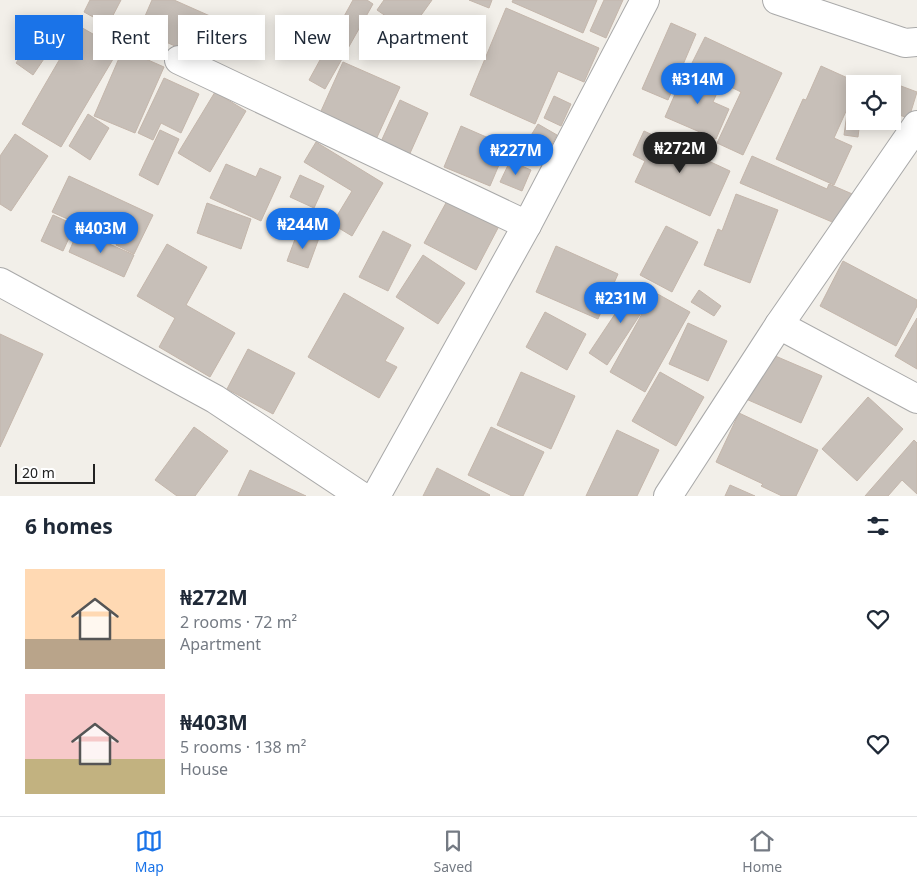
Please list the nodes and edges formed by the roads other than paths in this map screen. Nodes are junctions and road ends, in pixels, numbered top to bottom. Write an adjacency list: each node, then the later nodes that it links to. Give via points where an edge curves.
1 (645, 0): 6 (street)
2 (777, 0): 3 (street, via 905,43)
3 (917, 42)
4 (179, 60): 6 (street)
5 (917, 125): 8 (street)
6 (527, 225): 11 (street)
7 (0, 282): 10 (street, via 215,399)
8 (778, 325): 9 (street); 12 (street)
9 (917, 399)
10 (361, 496)
11 (376, 496)
12 (668, 496)

